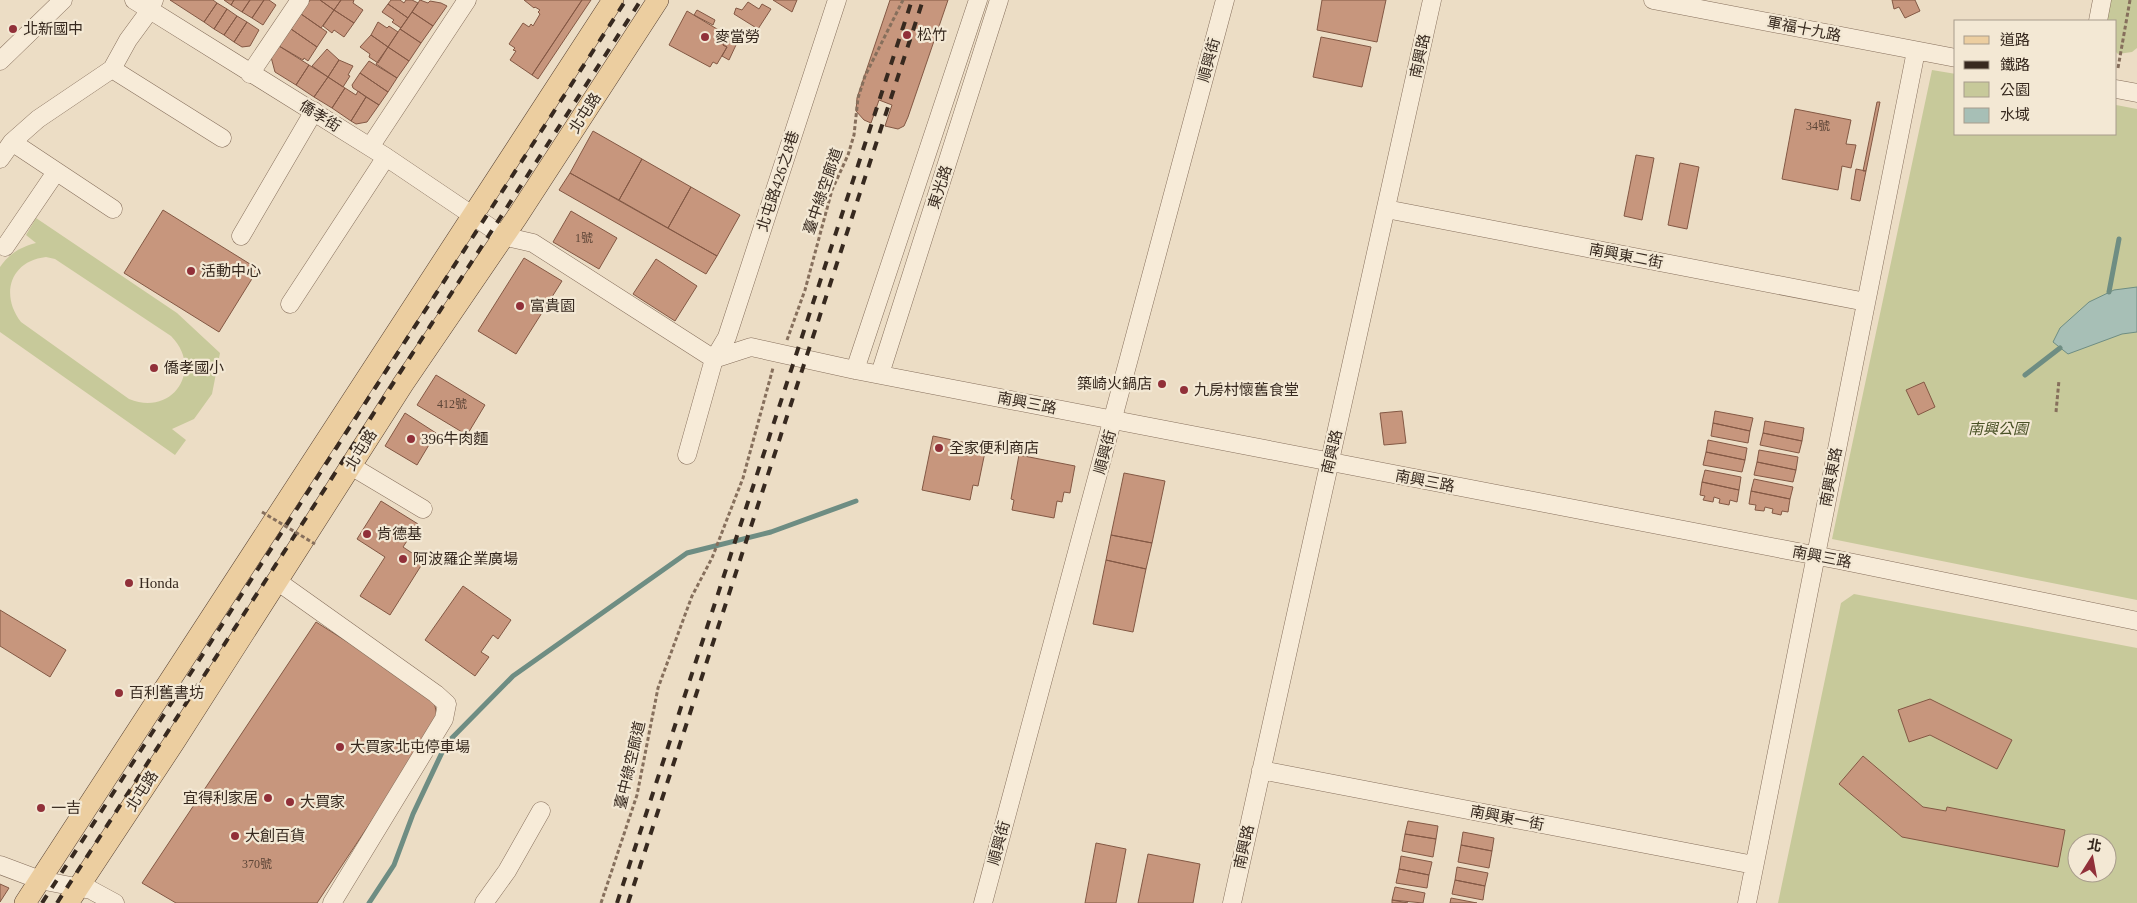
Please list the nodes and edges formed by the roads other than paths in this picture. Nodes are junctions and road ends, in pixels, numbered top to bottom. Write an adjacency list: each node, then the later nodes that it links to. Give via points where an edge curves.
1 (63, 0): 19 (street)
2 (134, 0): 15 (street, 僑孝街)
3 (300, 0): 21 (street)
4 (467, 0): 27 (street)
5 (613, 0): 33 (main road)
6 (658, 0): 35 (main road, 北屯路)
7 (837, 0): 39 (street, 北屯路426之8巷, via 727,337)
8 (978, 0): 40 (street, 東光路)
9 (999, 0): 41 (street, 東光路)
10 (1225, 0): 42 (street, 順興街)
11 (1432, 0): 32 (street, 南興路)
12 (1653, 0): 14 (street, 軍福十九路)
13 (2102, 0): 16 (street)
14 (1679, 2): 17 (street, 軍福十九路)
15 (152, 5): 20 (street); 21 (street, 僑孝街)
16 (2098, 20)
17 (1916, 51): 18 (street, 軍福十九路); 37 (street, 南興東路)
18 (1954, 58)
19 (0, 61)
20 (112, 69): 25 (street); 26 (street, via 38,119)
21 (250, 74): 24 (street, 僑孝街)
22 (2117, 89): 23 (street)
23 (2137, 93)
24 (314, 112): 27 (street, 僑孝街); 34 (street)
25 (222, 138)
26 (12, 142): 29 (street); 30 (street)
27 (370, 147): 28 (street, 僑孝街)
28 (386, 157): 33 (street, 僑孝街); 38 (street)
29 (0, 159)
30 (56, 172): 31 (street); 36 (street)
31 (113, 209)
32 (1386, 209): 37 (street, 南興東二街); 44 (street, 南興路)
33 (473, 216): 35 (street, 僑孝街); 54 (main road)
34 (241, 236)
35 (503, 236): 39 (street, via 532,243); 45 (main road, 北屯路)
36 (5, 247)
37 (1866, 302): 47 (street, 南興東路)
38 (290, 304)
39 (714, 359): 40 (street, 南興三路, via 751,347); 43 (street, 北屯路426之8巷)
40 (855, 370): 41 (street, 南興三路)
41 (880, 374): 42 (street, 南興三路)
42 (1114, 420): 44 (street, 南興三路); 60 (street, 順興街)
43 (687, 455)
44 (1330, 462): 47 (street, 南興三路); 50 (street, 南興路)
45 (351, 466): 46 (street); 48 (main road, 北屯路)
46 (423, 509)
47 (1816, 556): 49 (street, 南興三路); 53 (street, 南興東路)
48 (277, 581): 55 (main road, 北屯路); 58 (street, via 447,704 444,719)
49 (2137, 621)
50 (1260, 770): 53 (street, 南興東一街); 61 (street, 南興路)
51 (541, 812): 59 (street, via 507,871)
52 (0, 865): 54 (street)
53 (1754, 865): 62 (street, 南興東路)
54 (40, 880): 55 (street); 56 (main road)
55 (73, 895): 57 (street, via 91,890)
56 (25, 903)
57 (115, 903)
58 (332, 903)
59 (484, 903)
60 (982, 903)
61 (1232, 903)
62 (1747, 903)

